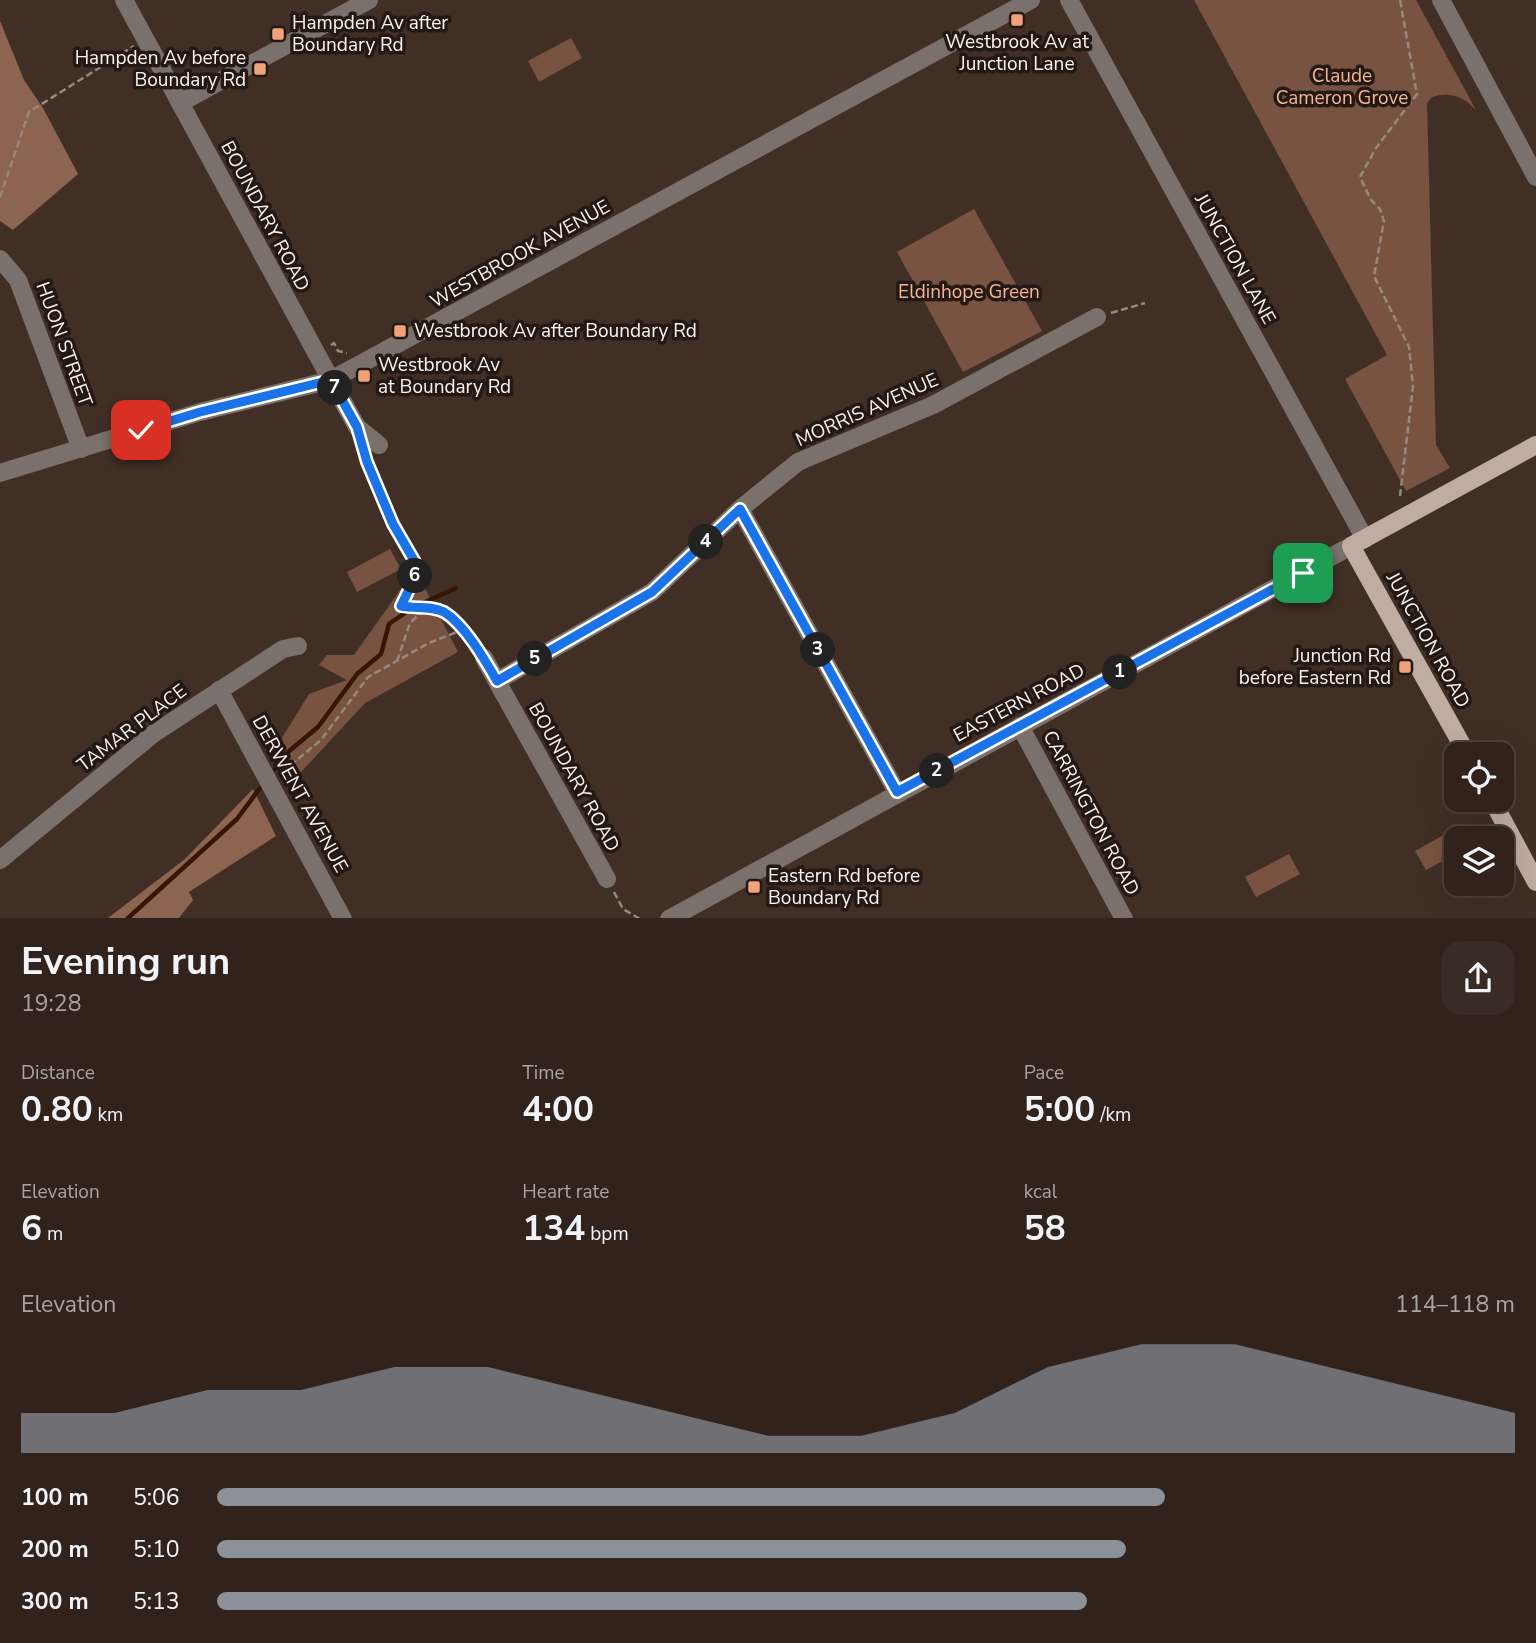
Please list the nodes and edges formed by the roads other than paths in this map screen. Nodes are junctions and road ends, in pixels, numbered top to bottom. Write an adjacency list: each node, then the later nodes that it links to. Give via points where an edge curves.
1 (124, 0): 6 (street, BOUNDARY ROAD)
2 (369, 0): 6 (street)
3 (1031, 0): 10 (street, WESTBROOK AVENUE)
4 (1069, 0): 16 (street, JUNCTION LANE, via 1340,494)
5 (1441, 0): 7 (street)
6 (180, 103): 10 (street, BOUNDARY ROAD)
7 (1536, 177)
8 (0, 259): 13 (street, HUON STREET, via 18,280)
9 (1097, 317): 15 (street, MORRIS AVENUE, via 933,405 798,463)
10 (331, 380): 11 (street, BOUNDARY ROAD, via 357,427); 13 (street, WESTBROOK AVENUE, via 200,412)
11 (379, 445)
12 (1536, 445): 16 (main road, EASTERN ROAD)
13 (81, 449): 14 (street, WESTBROOK AVENUE)
14 (0, 472)
15 (740, 509): 19 (street, MORRIS AVENUE, via 652,592); 23 (street)
16 (1358, 543): 21 (street, EASTERN ROAD); 22 (main road, JUNCTION ROAD)
17 (298, 646): 20 (street, TAMAR PLACE, via 283,649)
18 (484, 658): 19 (street, BOUNDARY ROAD)
19 (497, 681): 26 (street, BOUNDARY ROAD)
20 (219, 690): 25 (street, TAMAR PLACE, via 153,734); 28 (street, DERWENT AVENUE)
21 (1020, 726): 23 (street, EASTERN ROAD); 30 (street, CARRINGTON ROAD)
22 (1461, 742)
23 (897, 792): 29 (street, EASTERN ROAD)
24 (1498, 812): 27 (main road)
25 (0, 860)
26 (607, 879)
27 (1536, 882)
28 (342, 918)
29 (671, 918)
30 (1123, 918)

